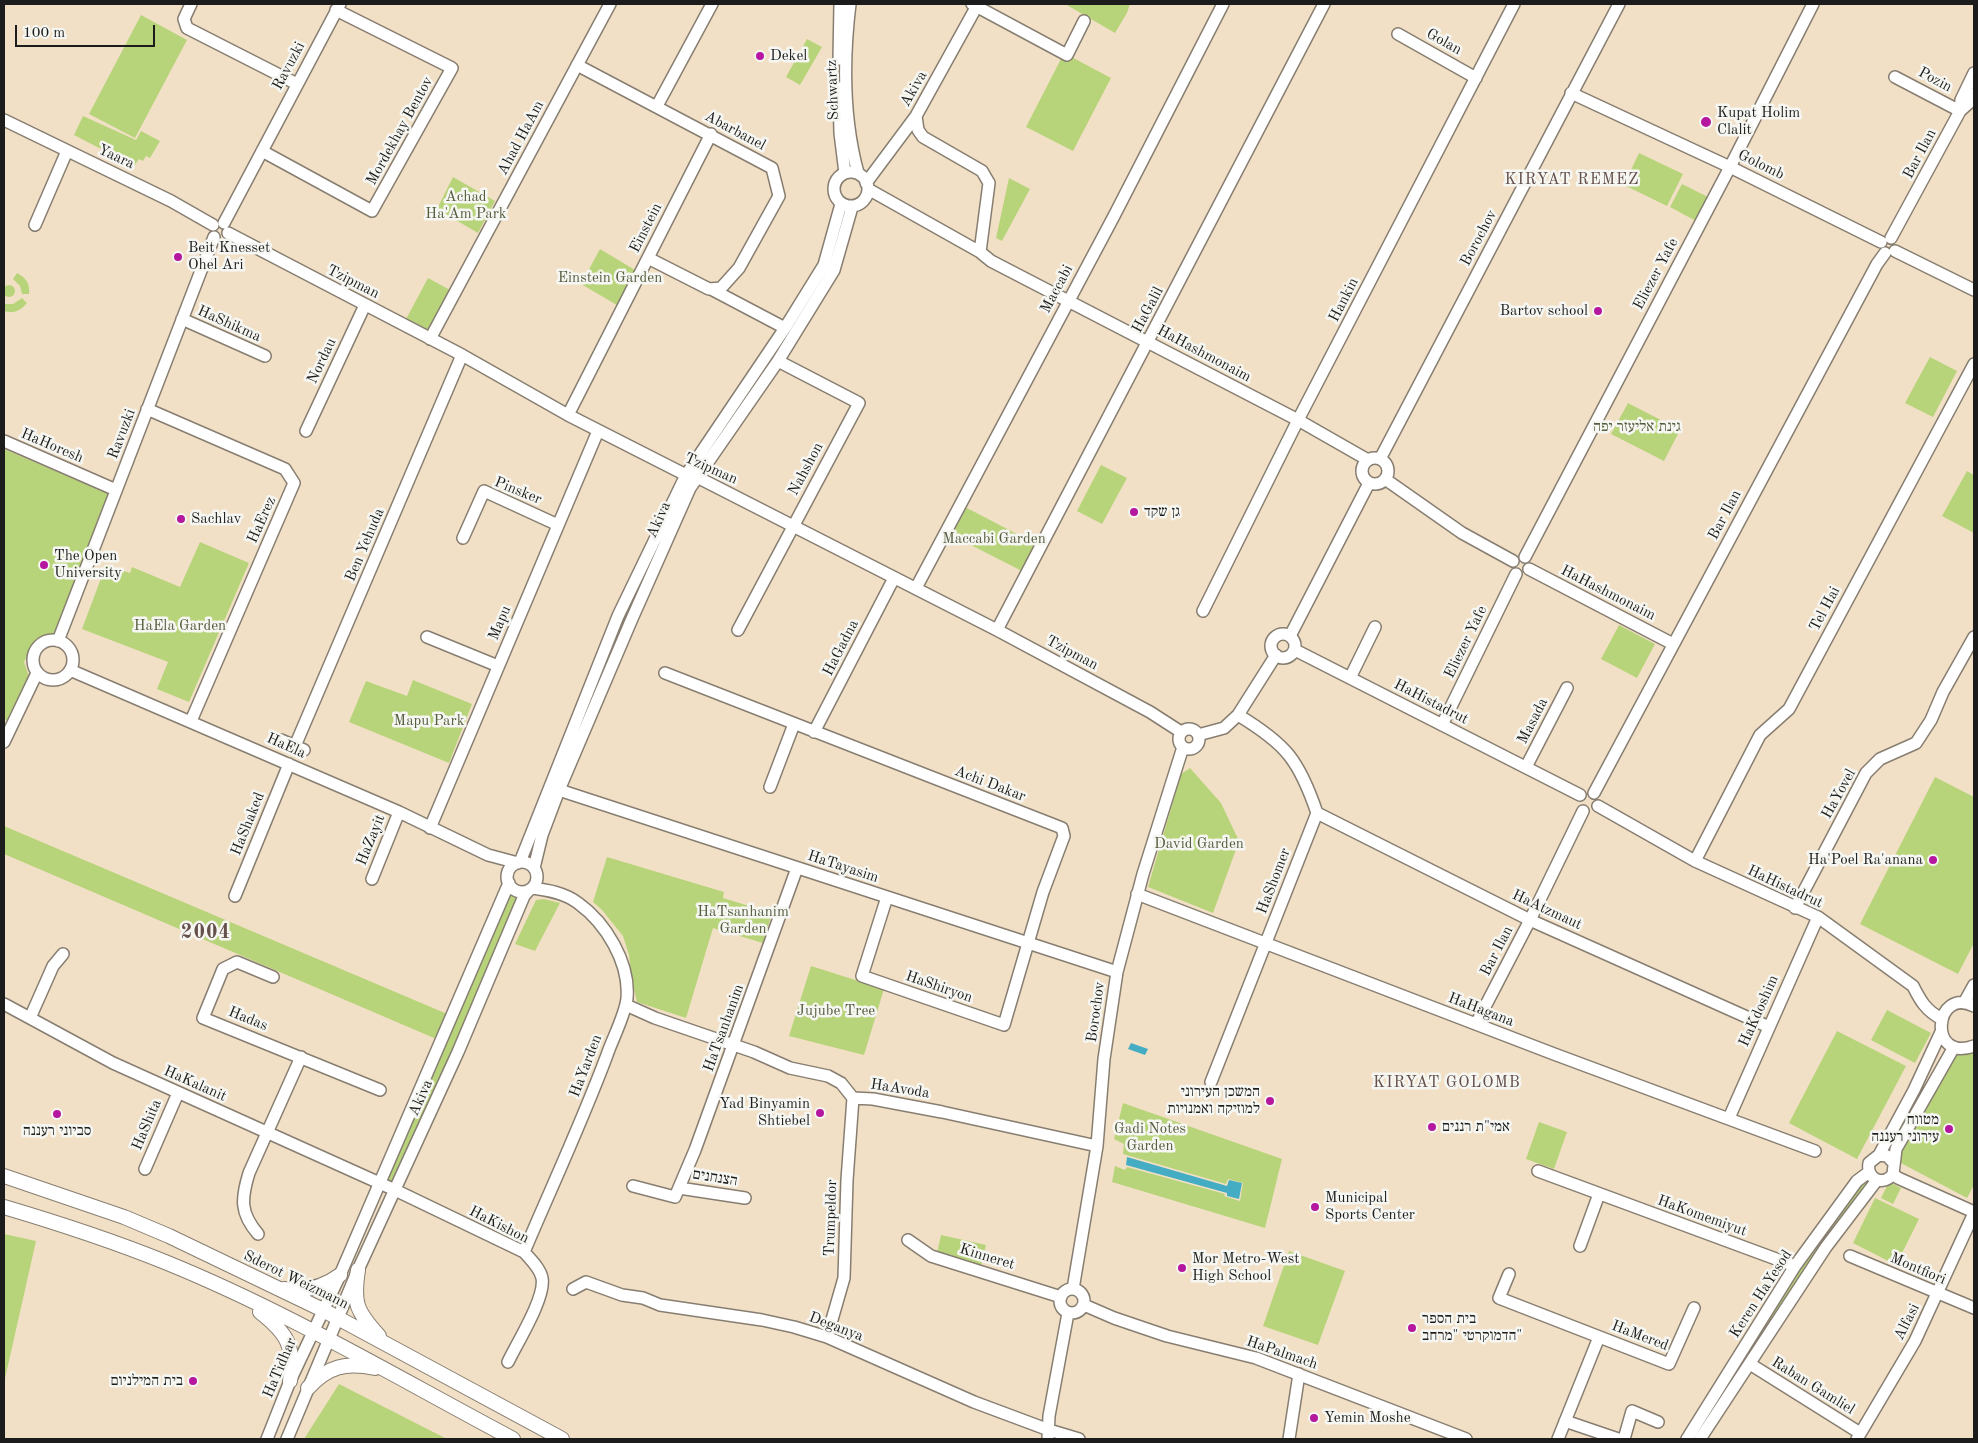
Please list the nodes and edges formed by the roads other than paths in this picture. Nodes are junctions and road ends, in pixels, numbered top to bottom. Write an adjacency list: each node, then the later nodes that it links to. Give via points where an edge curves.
1 (191, 4): 19 (street, via 184,19 187,28)
2 (610, 4): 15 (street, Ahad HaAm)
3 (712, 4): 22 (street)
4 (840, 4): 30 (street, Schwartz, via 839,119)
5 (850, 4): 31 (street, Schwartz, via 844,78)
6 (1223, 4): 42 (street, Maccabi)
7 (1324, 4): 47 (street, HaGalil)
8 (1514, 4): 18 (street, Hankin)
9 (1619, 4): 20 (street, Borochov)
10 (1813, 4): 29 (street, Eliezer Yafe)
11 (976, 5): 13 (street, via 1067,55); 24 (street, Akiva)
12 (338, 7): 19 (street, Ravuzki); 28 (street, Mordekhay Bentov, via 452,68 372,211)
13 (1084, 21)
14 (1398, 34): 18 (street, Golan)
15 (577, 65): 22 (street, Abarbanel); 46 (street, Ahad HaAm)
16 (1974, 73): 23 (street, Bar Ilan, via 1961,100)
17 (1896, 76): 23 (street, Pozin)
18 (1476, 78): 54 (street, Hankin)
19 (297, 84): 28 (street, Ravuzki)
20 (1571, 93): 29 (street, Golomb); 58 (street, Borochov)
21 (1974, 94): 23 (street, Bar Ilan)
22 (657, 106): 26 (street, Abarbanel)
23 (1960, 111): 36 (street, Bar Ilan)
24 (916, 116): 32 (street, Akiva); 37 (street, via 923,138 986,176 989,189)
25 (4, 120): 27 (street, Yaara)
26 (711, 134): 39 (street, Einstein); 40 (street, Abarbanel, via 772,168 779,196 739,268 720,288)
27 (67, 151): 34 (street); 35 (street, Yaara)
28 (262, 151): 35 (street, Ravuzki)
29 (1730, 167): 36 (street, Golomb); 67 (street, Eliezer Yafe)
30 (845, 173): 31 (street); 33 (street, via 834,187 837,199)
31 (858, 174): 32 (street)
32 (867, 186): 33 (street, via 863,201); 37 (street, HaHashmonaim)
33 (846, 205): 45 (street, Akiva, via 824,265); 50 (street, Akiva, via 834,270)
34 (35, 225)
35 (222, 227): 43 (street, Tzipman); 44 (street, Ravuzki, via 211,233 214,237)
36 (1886, 240): 38 (street, via 1896,245)
37 (980, 252): 42 (street, HaHashmonaim, via 990,261)
38 (1890, 252): 41 (street); 81 (street, Bar Ilan, via 1872,272)
39 (648, 258): 40 (street); 53 (street, Einstein)
40 (710, 289): 45 (street)
41 (1974, 290)
42 (1068, 301): 47 (street, HaHashmonaim); 72 (street, Maccabi)
43 (365, 305): 46 (street, Tzipman); 55 (street, Nordau)
44 (182, 320): 49 (street, HaShikma); 52 (street, Ravuzki)
45 (786, 328): 60 (street, Akiva, via 692,465)
46 (430, 339): 48 (street, Tzipman)
47 (1148, 341): 54 (street, HaHashmonaim); 76 (street, HaGalil)
48 (462, 355): 53 (street, Tzipman); 97 (street, Ben Yehuda, via 299,748)
49 (264, 356)
50 (778, 361): 60 (street, Akiva); 65 (street, Nahshon, via 859,403)
51 (1974, 364): 112 (street, Tel Hai, via 1788,709 1760,735)
52 (147, 410): 63 (street, Ravuzki); 91 (street, HaErez, via 285,470 294,483)
53 (568, 415): 56 (street, Tzipman)
54 (1298, 420): 59 (street, HaHashmonaim); 73 (street, Hankin)
55 (306, 430)
56 (598, 431): 60 (street, Tzipman); 64 (street, Mapu)
57 (4, 441): 63 (street, HaHoresh)
58 (1380, 459): 59 (street); 61 (street, via 1388,470)
59 (1368, 460): 62 (street, via 1362,472)
60 (692, 476): 65 (street, Tzipman); 103 (street, Akiva, via 690,488); 113 (street, Akiva, via 618,616)
61 (1385, 479): 62 (street, via 1378,484); 68 (street, via 1462,533)
62 (1369, 483): 77 (street)
63 (116, 490): 80 (street, Ravuzki)
64 (558, 525): 66 (street, Pinsker, via 484,491); 84 (street, Mapu)
65 (793, 525): 71 (street, Tzipman); 75 (street, Nahshon)
66 (463, 538)
67 (1525, 558): 68 (street, via 1520,556); 69 (street)
68 (1513, 561): 70 (street, via 1512,569)
69 (1529, 569): 70 (street); 81 (street, HaHashmonaim)
70 (1516, 574): 93 (street, Eliezer Yafe)
71 (894, 578): 72 (street, Tzipman); 94 (street, HaGadna)
72 (916, 588): 76 (street, Tzipman)
73 (1203, 611)
74 (1375, 627): 88 (street)
75 (738, 630)
76 (997, 630): 95 (street, Tzipman)
77 (1290, 636): 82 (street); 83 (street, via 1280,634 1274,638 1271,648)
78 (427, 637): 84 (street)
79 (1974, 637): 121 (street, HaYovel, via 1916,743 1880,759 1866,773)
80 (58, 640): 85 (street, via 69,648 72,655); 86 (street, via 44,642 34,652)
81 (1673, 644): 104 (street, Bar Ilan)
82 (1295, 650): 83 (street, via 1288,657); 88 (street, HaHistadrut)
83 (1276, 655): 90 (street)
84 (498, 666): 110 (street, Mapu)
85 (70, 670): 86 (street, via 54,680); 91 (street, HaEla)
86 (37, 673): 98 (street)
87 (665, 673): 92 (street, Achi Dakar)
88 (1350, 678): 93 (street, HaHistadrut)
89 (1566, 688): 101 (street, Masada)
90 (1238, 715): 96 (street, via 1224,728); 109 (street, via 1263,730 1292,758 1306,782)
91 (191, 721): 100 (street, HaEla)
92 (794, 724): 94 (street, Achi Dakar); 102 (street)
93 (1442, 725): 101 (street, HaHistadrut)
94 (814, 732): 124 (street, Achi Dakar, via 1062,828 1064,836)
95 (1181, 732): 96 (street, via 1190,729); 99 (street, via 1179,740)
96 (1198, 735): 99 (street, via 1194,748)
97 (281, 740)
98 (4, 742)
99 (1183, 748): 118 (street, Borochov)
100 (289, 764): 108 (street, HaEla); 119 (street, HaShaked)
101 (1526, 767): 105 (street, HaHistadrut)
102 (770, 787)
103 (559, 790): 114 (street, HaTayasim); 117 (street, Akiva, via 542,835)
104 (1594, 793): 105 (street, via 1587,791); 106 (street)
105 (1580, 795): 107 (street, via 1578,802)
106 (1598, 806): 107 (street, via 1590,812); 112 (street, HaHistadrut)
107 (1583, 811): 123 (street, Bar Ilan)
108 (399, 812): 110 (street, HaEla); 115 (street, HaZayit)
109 (1317, 813): 123 (street, HaAtzmaut); 125 (street, HaShomer)
110 (430, 828): 111 (street, HaEla)
111 (488, 855): 113 (street, HaEla); 116 (street, HaEla)
112 (1695, 861): 121 (street, HaHistadrut)
113 (519, 863): 116 (street, via 510,868); 117 (street, via 527,863)
114 (797, 868): 120 (street, HaTayasim); 138 (street, HaTsanhanim)
115 (372, 879)
116 (508, 880): 117 (street, via 520,891); 157 (street, Akiva)
117 (533, 881): 132 (street, HaYarden, via 564,891 605,929 621,960); 160 (street, Akiva)
118 (1137, 894): 125 (street, HaHagana); 127 (street, Borochov)
119 (235, 896)
120 (887, 897): 124 (street, HaTayasim); 124 (street, HaShiryon, via 862,976 1004,1025)
121 (1795, 908): 122 (street, HaHistadrut)
122 (1818, 917): 134 (street, HaHistadrut, via 1913,986 1921,1003); 136 (street, HaKdoshim)
123 (1530, 920): 135 (street, Bar Ilan); 136 (street, HaAtzmaut)
124 (1028, 943): 127 (street, HaTayasim)
125 (1266, 943): 135 (street, HaHagana); 142 (street, HaShomer)
126 (63, 954): 133 (street, via 53,966)
127 (1117, 972): 148 (street, Borochov, via 1104,1059)
128 (273, 977): 141 (street, Hadas, via 237,962 223,970 203,1018)
129 (1974, 985): 131 (street)
130 (4, 1004): 133 (street, HaKalanit)
131 (1969, 1004): 134 (street, via 1951,1006)
132 (626, 1005): 138 (street, HaAvoda); 168 (street, HaYarden, via 587,1108)
133 (30, 1018): 144 (street, HaKalanit)
134 (1942, 1018): 137 (street)
135 (1476, 1024): 146 (street, HaHagana)
136 (1769, 1026): 146 (street, HaKdoshim)
137 (1941, 1032): 140 (street); 150 (street)
138 (734, 1045): 145 (street, HaAvoda, via 790,1068 828,1076 841,1083); 159 (street, HaTsanhanim)
139 (1974, 1046): 140 (street)
140 (1954, 1047): 151 (street, via 1896,1149)
141 (301, 1057): 143 (street, Hadas); 147 (street)
142 (1210, 1082)
143 (380, 1090)
144 (178, 1093): 147 (street, HaKalanit); 152 (street, HaShita)
145 (853, 1098): 148 (street, HaAvoda, via 942,1112); 187 (street, Trumpeldor, via 844,1278)
146 (1729, 1118): 149 (street, HaHagana)
147 (268, 1132): 157 (street, HaKalanit); 165 (street, via 244,1188 243,1204 248,1222)
148 (1097, 1146): 176 (street, Borochov)
149 (1815, 1151)
150 (1879, 1155): 151 (street, via 1887,1156); 156 (street, via 1872,1160)
151 (1893, 1162): 154 (street)
152 (145, 1169)
153 (1538, 1172): 161 (street, HaKomemiyut)
154 (1893, 1174): 156 (street, via 1887,1180); 164 (street)
155 (4, 1176): 174 (main road, Sderot Weizmann, via 124,1217)
156 (1873, 1176): 170 (street, Keren HaYesod, via 1857,1181); 192 (street, Keren HaYesod)
157 (378, 1183): 160 (street, HaKishon); 172 (street, Akiva)
158 (633, 1186): 159 (street, via 675,1197)
159 (679, 1188): 162 (street, הצנחנים)
160 (395, 1190): 168 (street, HaKishon); 171 (street, Akiva)
161 (1599, 1194): 167 (street); 170 (street, HaKomemiyut)
162 (745, 1198)
163 (4, 1206): 177 (main road, via 166,1262)
164 (1974, 1212): 178 (street, Alfasi)
165 (258, 1234)
166 (908, 1240): 179 (street, Kinneret, via 931,1256)
167 (1580, 1246)
168 (524, 1252): 191 (street, HaKishon, via 542,1278 541,1293)
169 (1850, 1256): 178 (street, Montfiori)
170 (1795, 1266): 211 (street, Keren HaYesod)
171 (358, 1270): 185 (street, Akiva); 190 (main road, via 355,1293 359,1311)
172 (340, 1274): 174 (main road, via 314,1288); 183 (street, Akiva)
173 (1509, 1274): 188 (street, HaMered, via 1499,1298)
174 (278, 1288): 183 (main road, Sderot Weizmann)
175 (573, 1289): 187 (street, Deganya, via 586,1282 660,1306 762,1320)
176 (1073, 1289): 179 (street); 180 (street, via 1081,1292)
177 (233, 1292): 186 (main road); 195 (main road, via 282,1332 291,1356)
178 (1938, 1293): 182 (street, Montfiori); 200 (street, Alfasi, via 1915,1341)
179 (1061, 1297): 184 (street, via 1061,1305)
180 (1084, 1305): 184 (street, via 1079,1311); 194 (street, HaPalmach, via 1167,1336 1256,1358)
181 (1694, 1308): 188 (street, HaMered, via 1669,1364)
182 (1974, 1308)
183 (323, 1310): 185 (main road, Sderot Weizmann); 186 (street, HaTidhar)
184 (1068, 1312): 199 (street)
185 (339, 1318): 189 (street); 190 (main road, Sderot Weizmann)
186 (313, 1331): 189 (main road); 195 (street, HaTidhar)
187 (827, 1337): 199 (street, Deganya)
188 (1599, 1337): 197 (street, HaMered)
189 (329, 1340): 193 (main road); 196 (street)
190 (390, 1347): 204 (main road, Sderot Weizmann)
191 (508, 1362)
192 (1750, 1364): 200 (street, Raban Gamliel); 212 (street, Keren HaYesod)
193 (387, 1371): 196 (main road, via 358,1366 338,1367 322,1374); 203 (main road)
194 (1299, 1374): 206 (street); 207 (street, HaPalmach)
195 (290, 1381): 201 (street, HaTidhar)
196 (308, 1388): 202 (street)
197 (1565, 1421): 208 (street, HaMered); 209 (street)
198 (1658, 1422): 210 (street, via 1632,1411)
199 (1048, 1435): 205 (street, Deganya)
200 (1858, 1436)
201 (268, 1439)
202 (287, 1439)
203 (513, 1439)
204 (562, 1439)
205 (1079, 1439)
206 (1289, 1439)
207 (1466, 1439)
208 (1558, 1439)
209 (1618, 1439)
210 (1624, 1439)
211 (1687, 1439)
212 (1700, 1439)

